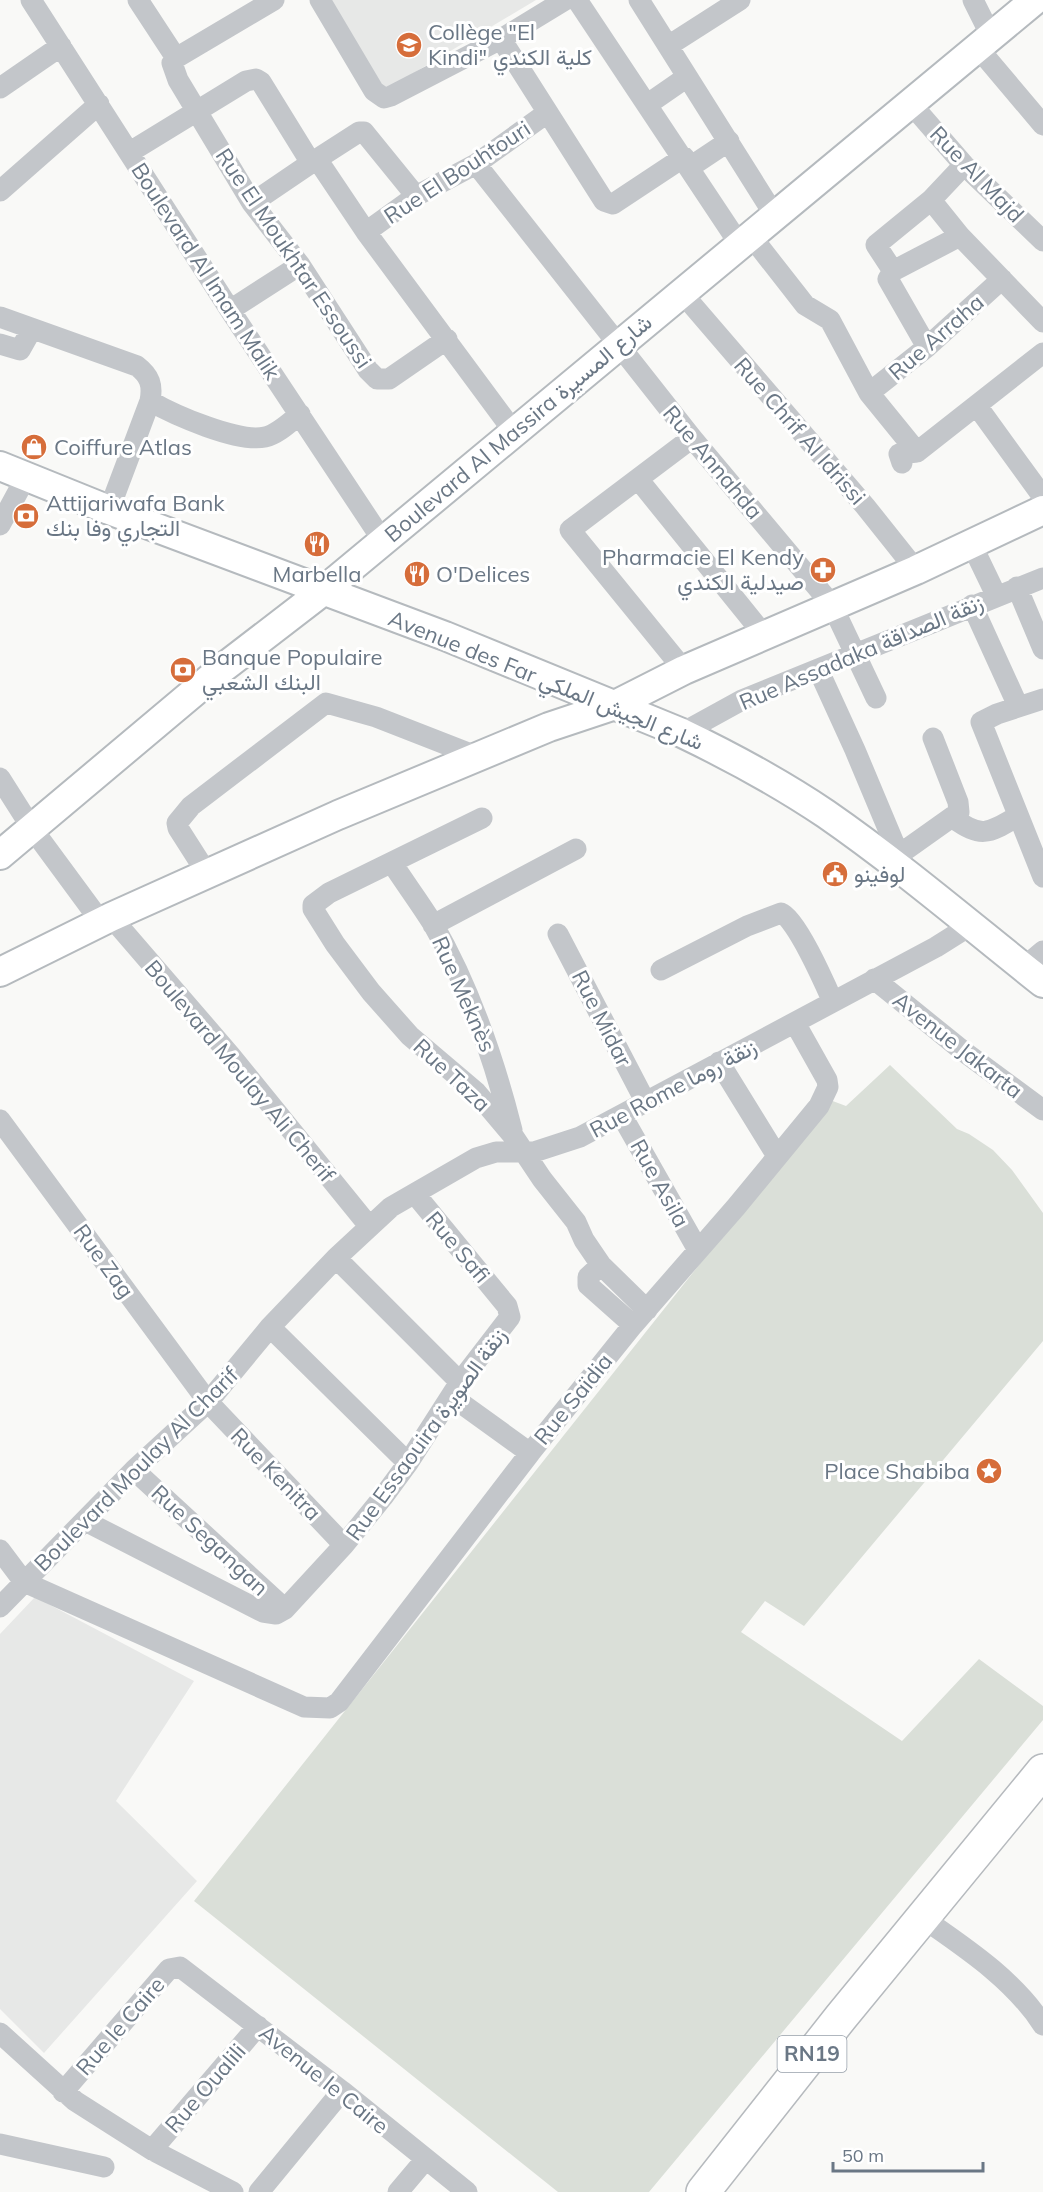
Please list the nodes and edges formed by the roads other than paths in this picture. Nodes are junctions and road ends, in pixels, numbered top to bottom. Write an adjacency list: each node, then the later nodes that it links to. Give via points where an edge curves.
1 (31, 0): 13 (street, Boulevard Al Imam Malik)
2 (138, 0): 15 (street, Rue El Moukhtar Essoussi)
3 (274, 0): 15 (street)
4 (320, 0): 11 (street, via 374,91 384,98)
5 (565, 0): 11 (street)
6 (577, 0): 19 (street, Rue Arraha)
7 (639, 0): 14 (street)
8 (740, 0): 14 (street)
9 (973, 0): 12 (street)
10 (1035, 0): 12 (main road, Boulevard Al Massira شارع المسيرة)
11 (501, 39): 22 (street)
12 (985, 42): 20 (main road, Boulevard Al Massira شارع المسيرة); 23 (street)
13 (61, 46): 17 (street); 18 (street, Boulevard Al Imam Malik)
14 (668, 46): 16 (street)
15 (176, 58): 21 (street, Rue El Moukhtar Essoussi, via 172,63 178,80)
16 (687, 77): 19 (street); 24 (street)
17 (0, 88)
18 (99, 104): 25 (street, Boulevard Al Imam Malik); 30 (street)
19 (648, 104): 27 (street, Rue Arraha)
20 (912, 105): 29 (street, Rue Al Majd); 34 (main road, Boulevard Al Massira شارع المسيرة)
21 (198, 110): 25 (street); 26 (street, via 256,79); 33 (street, Rue El Moukhtar Essoussi)
22 (547, 113): 27 (street, via 604,201 612,204); 28 (street, Rue El Bouhtouri)
23 (1043, 125)
24 (729, 141): 27 (street); 34 (street)
25 (130, 152): 43 (street, Boulevard Al Imam Malik)
26 (314, 161): 31 (street, via 364,132); 33 (street); 35 (street)
27 (687, 162): 37 (street, Rue Arraha)
28 (476, 165): 31 (street, Rue El Bouhtouri); 49 (street, Rue Annahda)
29 (957, 172): 32 (street); 38 (street, Rue Al Majd)
30 (0, 191)
31 (416, 196): 35 (street, Rue El Bouhtouri)
32 (931, 201): 36 (street); 40 (street, via 876,245)
33 (252, 203): 39 (street, Rue El Moukhtar Essoussi)
34 (775, 216): 37 (main road, Boulevard Al Massira شارع المسيرة)
35 (366, 232): 47 (street)
36 (960, 236): 40 (street); 41 (street)
37 (745, 241): 42 (main road, Boulevard Al Massira شارع المسيرة); 52 (street, Rue Arraha, via 808,308 830,320)
38 (1043, 242)
39 (300, 265): 43 (street); 47 (street, Rue El Moukhtar Essoussi, via 368,370 378,379 389,379)
40 (893, 271): 50 (street, via 889,281)
41 (1002, 279): 45 (street); 50 (street, Rue Arraha)
42 (682, 293): 49 (main road, Boulevard Al Massira شارع المسيرة); 66 (street, Rue Chrif Al Idrissi)
43 (230, 310): 55 (street, Boulevard Al Imam Malik)
44 (0, 317): 46 (street)
45 (1043, 322)
46 (28, 328): 48 (street, via 20,350); 53 (street, via 137,366 151,382)
47 (447, 339): 56 (street)
48 (0, 344)
49 (618, 346): 56 (main road, Boulevard Al Massira شارع المسيرة); 57 (street, Rue Annahda)
50 (927, 347): 52 (street, Rue Arraha)
51 (1043, 353): 54 (street)
52 (869, 393): 54 (street, Rue Arraha, via 910,458)
53 (150, 401): 55 (street, via 190,420 249,438 271,435); 61 (street)
54 (977, 406): 60 (street)
55 (300, 414): 64 (street, Boulevard Al Imam Malik)
56 (514, 432): 64 (main road, Boulevard Al Massira شارع المسيرة)
57 (692, 438): 59 (street); 71 (street, Rue Annahda)
58 (13, 472): 61 (main road, Avenue des Far شارع الجيش الملكي); 63 (street)
59 (638, 479): 73 (street); 77 (street, via 570,530)
60 (1043, 497)
61 (109, 510): 69 (main road, Avenue des Far شارع الجيش الملكي)
62 (1043, 510): 65 (main road)
63 (0, 525)
64 (382, 541): 69 (main road, Boulevard Al Massira شارع المسيرة)
65 (971, 543): 66 (main road); 70 (street)
66 (916, 570): 71 (main road)
67 (1043, 578): 68 (street, Rue Assadaka زنقة الصداقة)
68 (1017, 587): 70 (street, Rue Assadaka زنقة الصداقة); 74 (street)
69 (323, 591): 80 (main road, Avenue des Far شارع الجيش الملكي); 89 (main road, Boulevard Al Massira شارع المسيرة, via 219,671)
70 (996, 596): 72 (street, Rue Assadaka زنقة الصداقة)
71 (832, 605): 73 (main road); 75 (street, Rue Annahda)
72 (972, 605): 75 (street, Rue Assadaka زنقة الصداقة); 81 (street)
73 (764, 635): 77 (main road)
74 (1043, 649)
75 (855, 653): 76 (street, Rue Assadaka زنقة الصداقة); 78 (street, Rue Annahda)
76 (818, 669): 82 (street, Rue Assadaka زنقة الصداقة, via 742,700); 92 (street, via 855,750)
77 (684, 670): 80 (main road)
78 (876, 698)
79 (1043, 699): 81 (street)
80 (615, 705): 82 (main road, Avenue des Far شارع الجيش الملكي); 84 (main road)
81 (1018, 706): 86 (street, via 981,722)
82 (682, 733): 92 (main road, Avenue des Far شارع الجيش الملكي, via 790,791)
83 (933, 738): 88 (street, via 960,809)
84 (476, 756): 94 (main road); 94 (street, via 376,717 326,703 180,818 178,828)
85 (0, 778): 89 (street, Boulevard Moulay Ali Cherif)
86 (1018, 816): 88 (street, via 980,833); 95 (street)
87 (482, 818): 93 (street)
88 (953, 818): 92 (street)
89 (31, 827): 91 (main road, Boulevard Al Massira شارع المسيرة); 96 (street, Boulevard Moulay Ali Cherif)
90 (576, 849): 97 (street)
91 (0, 855)
92 (895, 858): 98 (main road, Avenue des Far شارع الجيش الملكي)
93 (392, 863): 97 (street, Rue Meknès); 111 (street, Rue Taza, via 318,899 313,909 365,984 417,1044 476,1092)
94 (208, 875): 96 (main road)
95 (1043, 877)
96 (106, 919): 102 (main road); 114 (street, Boulevard Moulay Ali Cherif, via 231,1056)
97 (433, 925): 111 (street, Rue Meknès, via 495,1065)
98 (971, 925): 100 (main road, Avenue des Far شارع الجيش الملكي); 103 (street, Rue Rome زنقة روما)
99 (558, 934): 107 (street, Rue Midar)
100 (1037, 967)
101 (661, 970): 104 (street, via 747,926 777,914 786,915 809,951)
102 (0, 972)
103 (874, 979): 104 (street, Rue Rome زنقة روما); 108 (street, Avenue Jakarta, via 963,1052)
104 (833, 1002): 105 (street, Rue Rome زنقة روما)
105 (795, 1023): 106 (street, Rue Rome زنقة روما); 112 (street, Rue Saïdia, via 828,1087 819,1106)
106 (719, 1062): 107 (street, Rue Rome زنقة روما); 112 (street)
107 (645, 1101): 109 (street, Rue Rome زنقة روما)
108 (1043, 1110)
109 (622, 1116): 111 (street, Rue Rome زنقة روما, via 563,1144); 115 (street, Rue Asila)
110 (0, 1120): 121 (street, Rue Zag)
111 (518, 1144): 113 (street, Rue Rome زنقة روما, via 476,1158); 118 (street, Rue Taza)
112 (777, 1156): 115 (street, Rue Saïdia)
113 (415, 1194): 114 (street, Rue Rome زنقة روما, via 391,1207); 117 (street, Rue Safi)
114 (369, 1226): 116 (street, Boulevard Moulay Al Charif)
115 (698, 1250): 118 (street, Rue Saïdia)
116 (336, 1258): 119 (street, Boulevard Moulay Al Charif); 120 (street)
117 (502, 1300): 120 (street, Rue Essaouira زنقة الصويرة, via 510,1317)
118 (640, 1318): 122 (street, Rue Saïdia)
119 (270, 1327): 121 (street, Boulevard Moulay Al Charif); 123 (street)
120 (455, 1389): 122 (street); 123 (street, Rue Essaouira زنقة الصويرة)
121 (208, 1402): 124 (street, Boulevard Moulay Al Charif); 126 (street, Rue Kenitra)
122 (530, 1453): 128 (street, Rue Saïdia, via 339,1702 330,1708 304,1707)
123 (408, 1463): 126 (street, Rue Essaouira زنقة الصويرة)
124 (134, 1470): 125 (street, Boulevard Moulay Al Charif); 130 (street, Rue Segangan)
125 (85, 1521): 128 (street, Boulevard Moulay Al Charif); 130 (street, via 263,1611)
126 (344, 1545): 130 (street, Rue Essaouira زنقة الصويرة)
127 (0, 1550): 128 (street)
128 (24, 1582): 129 (street, Boulevard Moulay Al Charif)
129 (0, 1607)
130 (280, 1612)
131 (1043, 1771): 132 (main road, RN19)
132 (924, 1919): 134 (street, via 1008,1983); 147 (main road, RN19)
133 (180, 1967): 135 (street, Avenue le Caire); 138 (street, Rue le Caire, via 169,1969)
134 (1043, 2025)
135 (258, 2026): 137 (street, Avenue le Caire); 140 (street, Rue Oualili)
136 (0, 2033): 138 (street)
137 (342, 2091): 141 (street, Avenue le Caire); 144 (street)
138 (63, 2092): 140 (street)
139 (0, 2144): 142 (street)
140 (152, 2150): 143 (street)
141 (425, 2160): 145 (street); 146 (street, Avenue le Caire)
142 (104, 2167)
143 (232, 2192)
144 (259, 2192)
145 (398, 2192)
146 (467, 2192)
147 (703, 2192)

